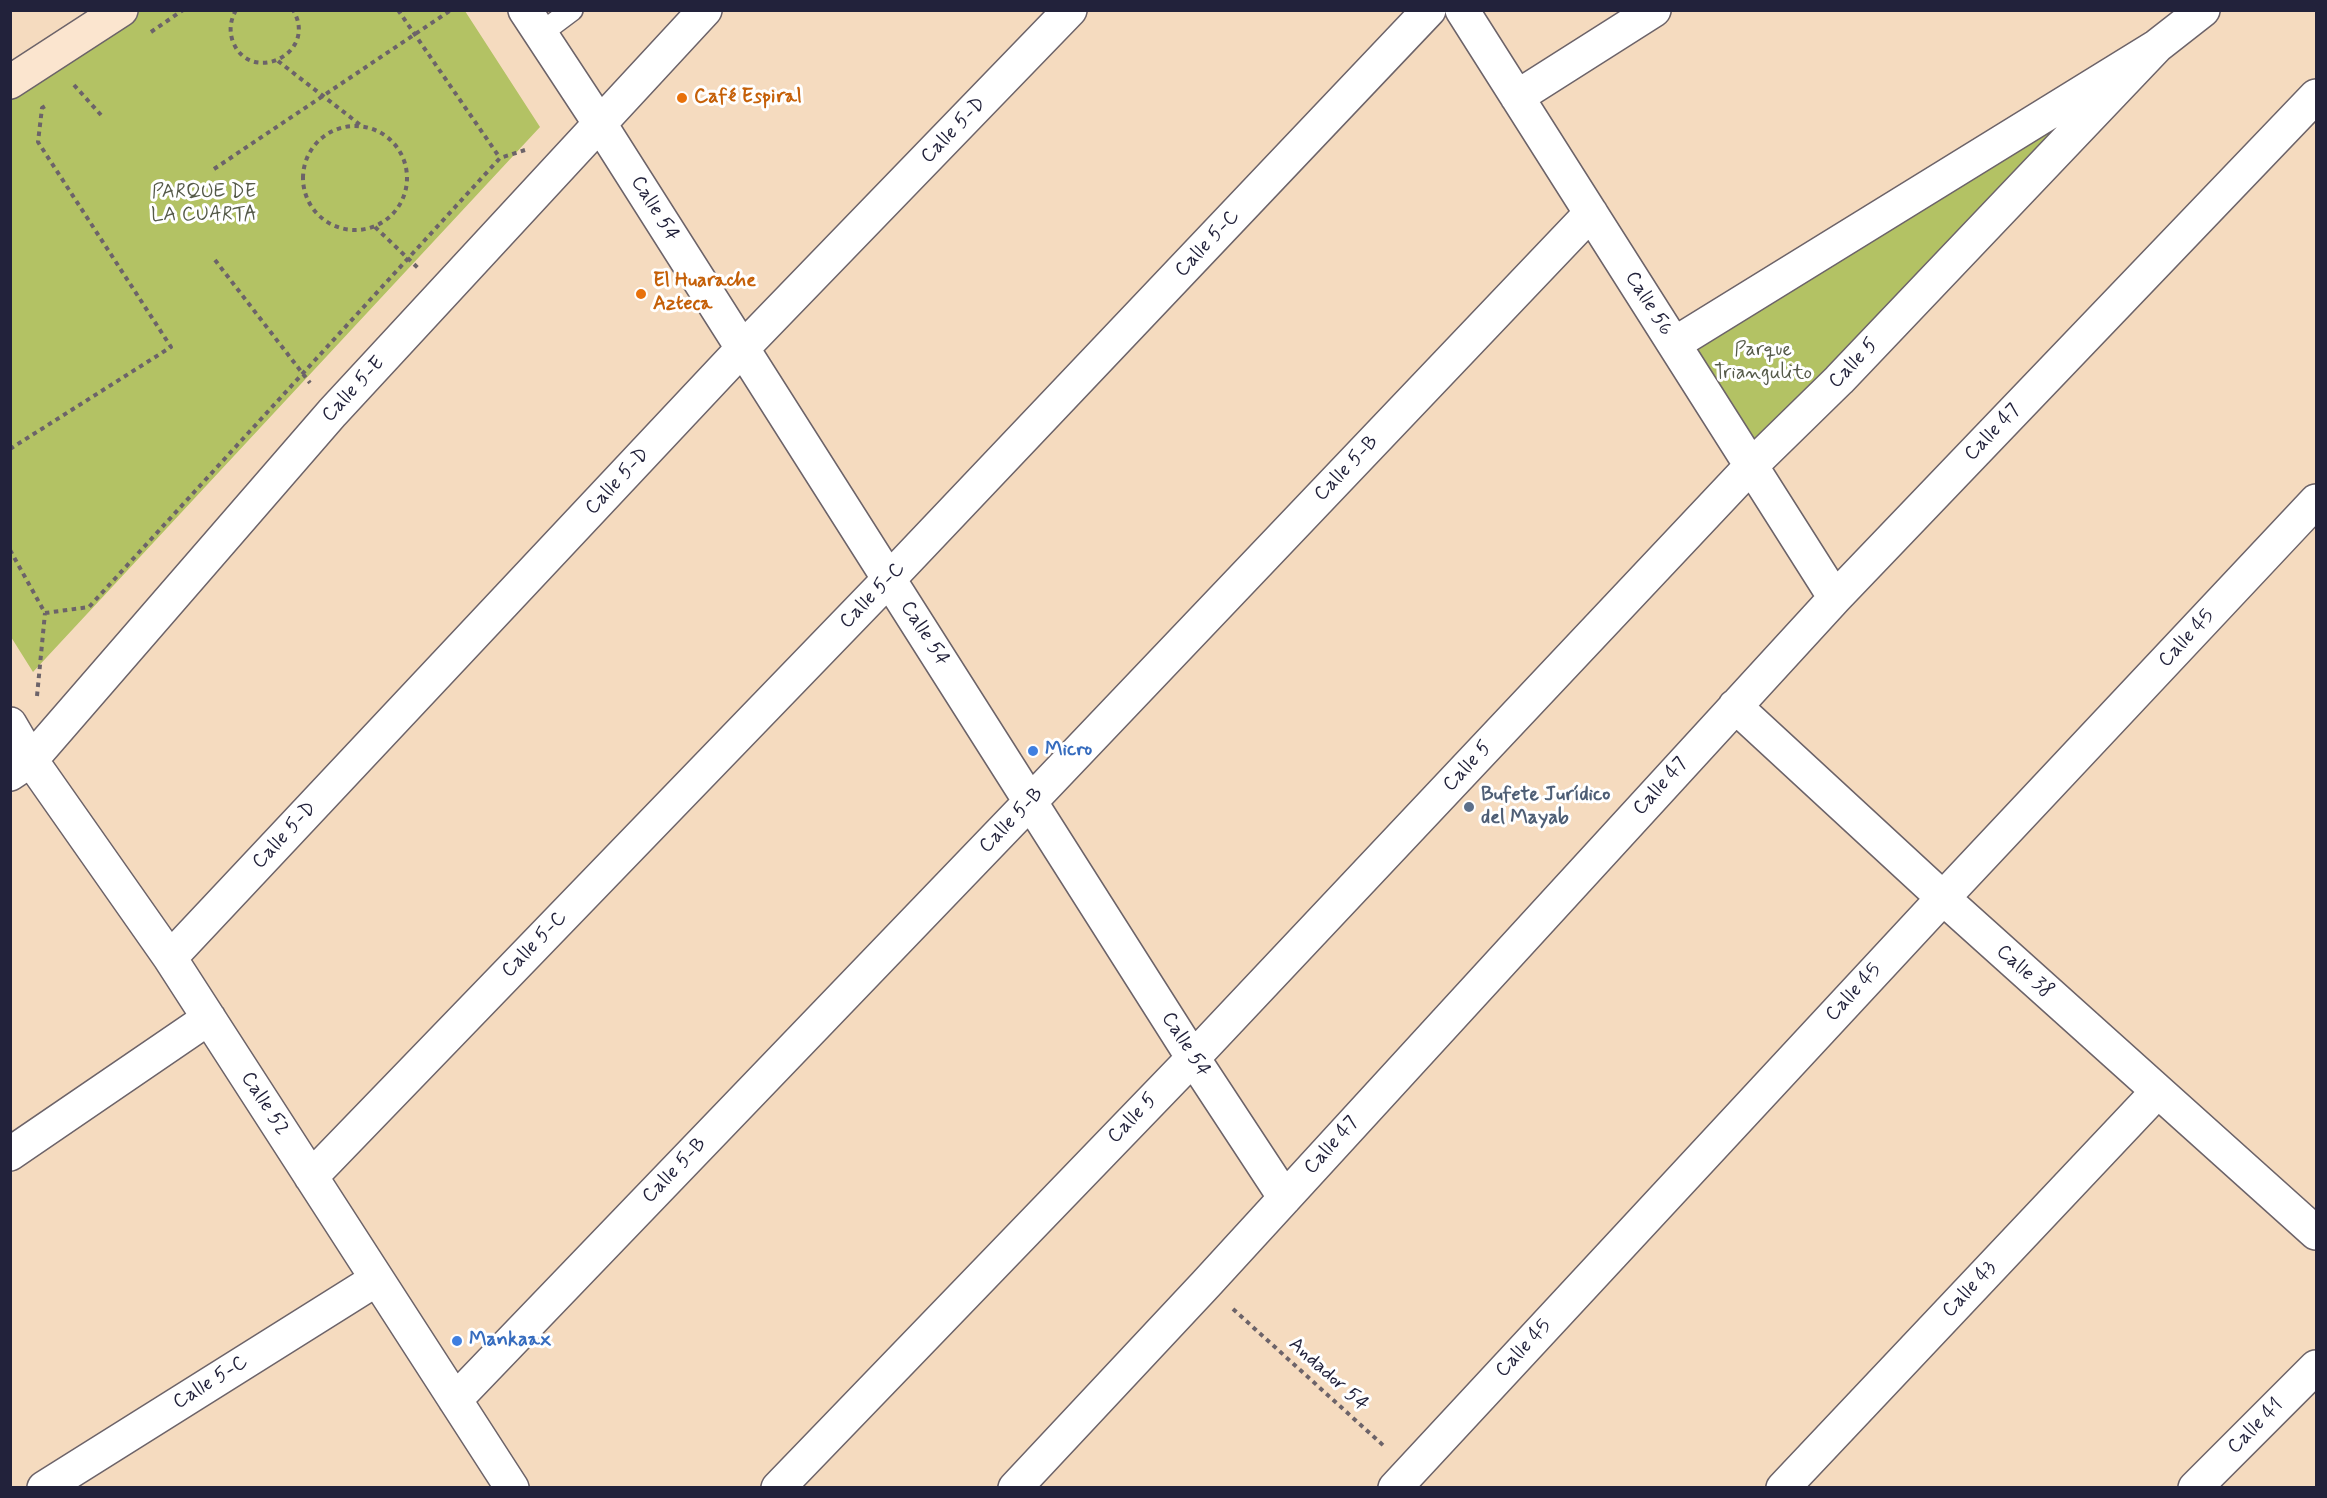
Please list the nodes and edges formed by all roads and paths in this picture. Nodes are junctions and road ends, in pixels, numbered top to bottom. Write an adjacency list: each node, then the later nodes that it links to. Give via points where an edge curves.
1 (121, 10): 20 (street)
2 (183, 10): 15 (path)
3 (236, 10): 18 (path, via 230,28 237,50 256,62)
4 (293, 10): 18 (path, via 298,36 294,46)
5 (398, 10): 16 (path)
6 (451, 10): 16 (path)
7 (572, 10): 14 (lane)
8 (705, 10): 28 (street, Calle 5-E)
9 (1070, 10): 37 (street, Calle 5-D)
10 (1429, 10): 44 (street, Calle 5-C)
11 (1462, 10): 25 (street, Calle 56)
12 (1654, 10): 25 (street)
13 (2203, 10): 17 (street, Calle 5)
14 (533, 22): 28 (street, Calle 54)
15 (145, 35)
16 (415, 35): 23 (path); 33 (path, via 500,158)
17 (2157, 46): 36 (street, Calle 5); 41 (street, Calle 5, via 1839,380)
18 (278, 61): 23 (path)
19 (81, 79): 21 (path)
20 (10, 82)
21 (74, 85): 22 (path); 27 (path)
22 (66, 91)
23 (324, 96): 29 (path); 30 (path)
24 (2316, 96): 45 (street, Calle 47)
25 (1517, 97): 31 (street, Calle 56)
26 (50, 103): 40 (path, via 42,108 38,142 171,346)
27 (101, 115)
28 (600, 124): 35 (street, Calle 5-E); 37 (street, Calle 54)
29 (363, 127): 32 (path, via 393,142 403,156 407,172 400,204); 32 (path, via 345,127 329,133 311,152 303,177 314,210 327,222 359,231)
30 (214, 169)
31 (1590, 213): 36 (street, Calle 56); 51 (street, Calle 5-B)
32 (375, 227): 33 (path)
33 (408, 258): 35 (path); 38 (path)
34 (215, 260): 38 (path)
35 (443, 293): 39 (street, Calle 5-E)
36 (1674, 344): 41 (street, Calle 56)
37 (742, 350): 44 (street, Calle 54); 53 (street, Calle 5-D)
38 (302, 373): 39 (path); 46 (path, via 89,607)
39 (332, 412): 50 (street, Calle 5-E)
40 (10, 449)
41 (1750, 467): 45 (street, Calle 56); 55 (street, Calle 5)
42 (2316, 501): 52 (street, Calle 45)
43 (11, 551): 46 (path)
44 (889, 579): 51 (street, Calle 54); 58 (street, Calle 5-C)
45 (1835, 598): 48 (street, Calle 47)
46 (45, 614): 47 (path)
47 (36, 704)
48 (1735, 706): 52 (street, Calle 38); 59 (street, Calle 47)
49 (10, 724): 50 (street, Calle 52)
50 (21, 767): 53 (street, Calle 52)
51 (1031, 801): 55 (street, Calle 54); 64 (street, Calle 5-B)
52 (1942, 898): 56 (street, Calle 38); 65 (street, Calle 45)
53 (170, 958): 54 (street, Calle 52)
54 (209, 1018): 57 (street); 58 (street, Calle 52)
55 (1193, 1058): 59 (street, Calle 54); 68 (street, Calle 5)
56 (2157, 1092): 60 (street, Calle 38); 70 (street, Calle 43)
57 (10, 1154)
58 (311, 1177): 61 (street, Calle 52)
59 (1285, 1198): 62 (street, Calle 47)
60 (2316, 1233)
61 (377, 1279): 64 (street, Calle 52); 66 (street, Calle 5-C)
62 (1206, 1284): 65 (path, Andador 54); 69 (street, Calle 47)
63 (2316, 1367): 71 (street, Calle 41)
64 (456, 1400): 67 (street, Calle 52)
65 (1403, 1479)
66 (44, 1488)
67 (512, 1488)
68 (778, 1488)
69 (1015, 1488)
70 (1784, 1488)
71 (2195, 1488)

